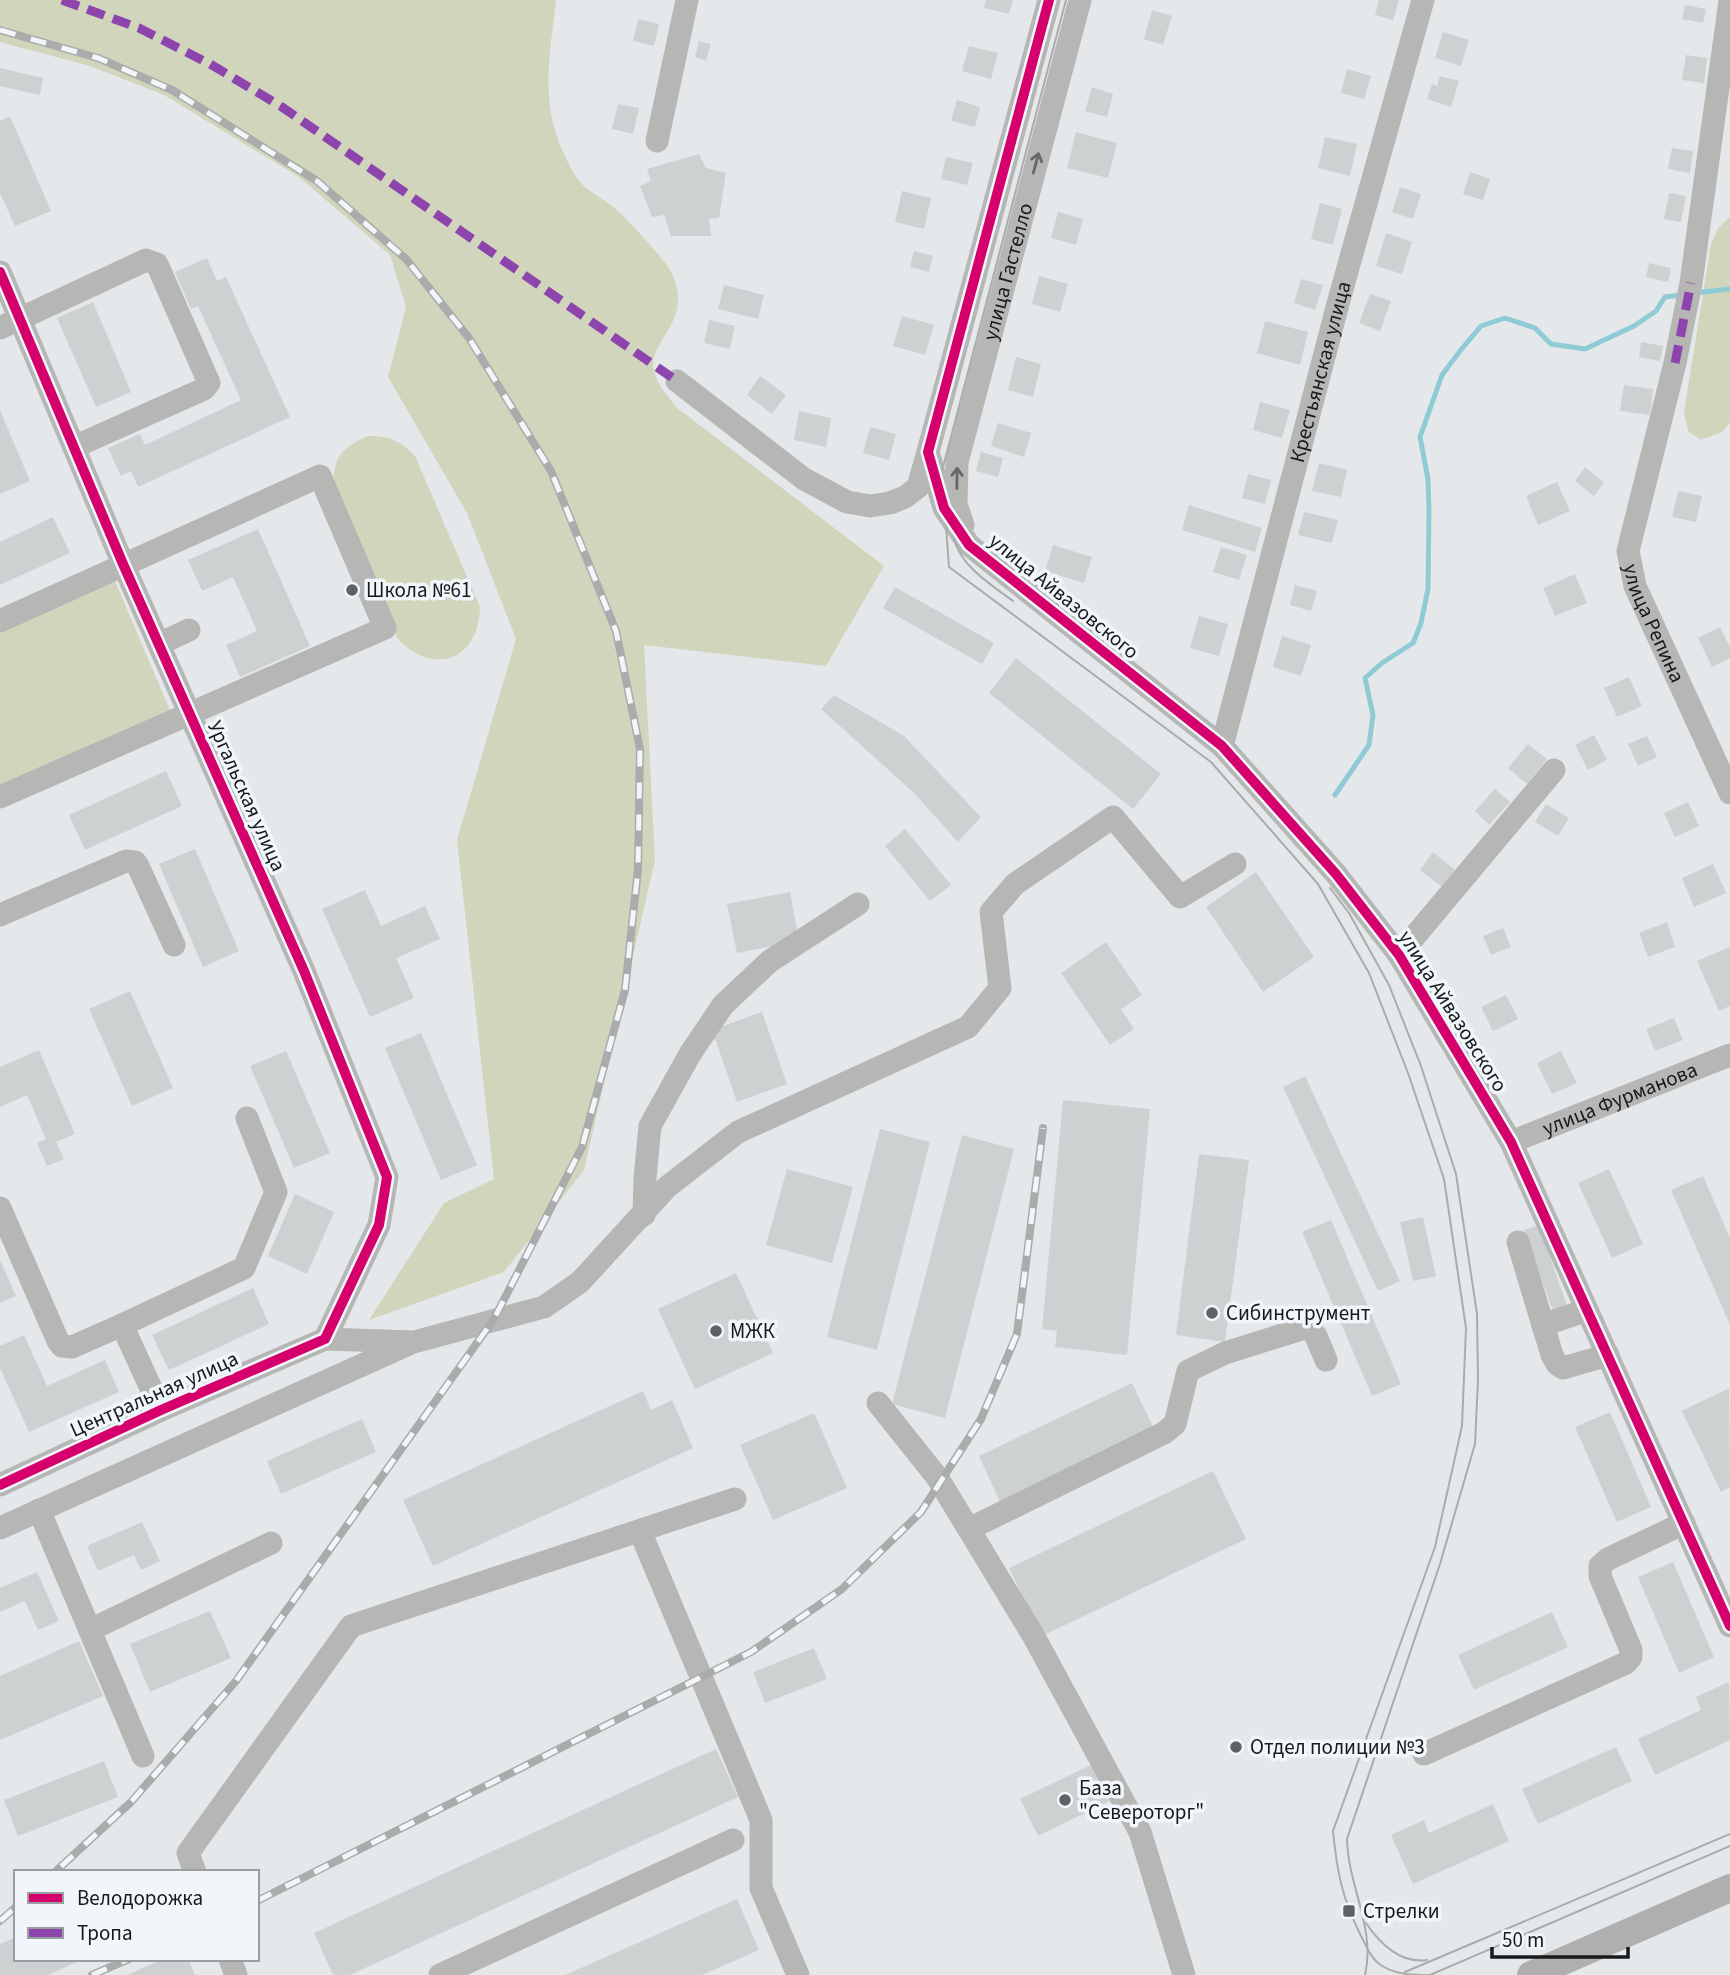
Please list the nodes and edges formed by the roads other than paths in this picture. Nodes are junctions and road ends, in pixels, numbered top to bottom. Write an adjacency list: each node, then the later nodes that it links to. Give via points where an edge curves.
1 (687, 0): 6 (street)
2 (1049, 0): 11 (street)
3 (1080, 0): 12 (street, улица Гастелло, one-way to 3, via 956,504 957,462)
4 (1423, 0): 18 (street, Крестьянская улица)
5 (1730, 1): 20 (street, улица Репина, via 1688,294 1628,551 1635,586)
6 (657, 141)
7 (0, 272): 8 (street, Ургальская улица)
8 (10, 323): 10 (street, Ургальская улица); 10 (street, via 150,260 157,264 209,383)
9 (677, 380): 11 (street, via 804,479 847,502 870,506 905,497 918,487)
10 (74, 447): 13 (street, Ургальская улица)
11 (928, 453): 12 (street, улица Айвазовского, via 944,508)
12 (969, 545): 18 (street, улица Айвазовского)
13 (123, 564): 14 (street); 16 (street, Ургальская улица); 17 (street, via 320,476 385,628)
14 (0, 621)
15 (188, 630): 16 (street)
16 (159, 644): 17 (street, Ургальская улица)
17 (190, 713): 21 (street); 36 (street, Ургальская улица, via 304,971 387,1177 379,1225)
18 (1222, 746): 26 (street, улица Айвазовского, via 1336,874)
19 (1554, 770): 26 (street)
20 (1730, 793)
21 (0, 797)
22 (1235, 864): 31 (street, via 1180,897 1113,817 1015,884 991,912 1000,988 968,1027 738,1132 667,1188)
23 (858, 904): 31 (street, via 771,961 723,1005 650,1126)
24 (0, 915): 25 (street, via 131,861 138,866)
25 (174, 945)
26 (1399, 955): 29 (street, улица Айвазовского)
27 (1730, 1055): 29 (street, улица Фурманова)
28 (247, 1118): 34 (street, via 276,1192 245,1266)
29 (1511, 1142): 33 (street, улица Айвазовского)
30 (1, 1211): 34 (street, via 62,1346 72,1347)
31 (644, 1215): 37 (street, via 580,1282 544,1307)
32 (1518, 1242): 35 (street)
33 (1587, 1310): 35 (street); 38 (street, улица Айвазовского)
34 (122, 1325): 41 (street)
35 (1543, 1325): 38 (street, via 1552,1355 1563,1368)
36 (325, 1339): 37 (street); 41 (street, Центральная улица)
37 (414, 1342): 44 (street)
38 (1608, 1355): 45 (street, улица Айвазовского)
39 (1326, 1360): 47 (street, via 1308,1327 1213,1359 1188,1371 1175,1424 1164,1433)
40 (877, 1403): 47 (street, via 937,1477)
41 (161, 1410): 42 (street, Центральная улица)
42 (1, 1482): 46 (street)
43 (735, 1499): 48 (street)
44 (39, 1510): 46 (street); 51 (street)
45 (1684, 1523): 50 (street, улица Айвазовского); 52 (street, via 1600,1566 1631,1650 1626,1663)
46 (7, 1525)
47 (969, 1529): 59 (street, via 1033,1635 1140,1832)
48 (640, 1531): 55 (street, via 351,1626 188,1853); 58 (street, via 761,1820 761,1888)
49 (271, 1543): 51 (street)
50 (1730, 1626)
51 (90, 1630): 53 (street)
52 (1424, 1754)
53 (144, 1756)
54 (733, 1840): 57 (street)
55 (194, 1870)
56 (1730, 1888): 60 (main road)
57 (440, 1975)
58 (798, 1975)
59 (1184, 1975)
60 (1531, 1975)

